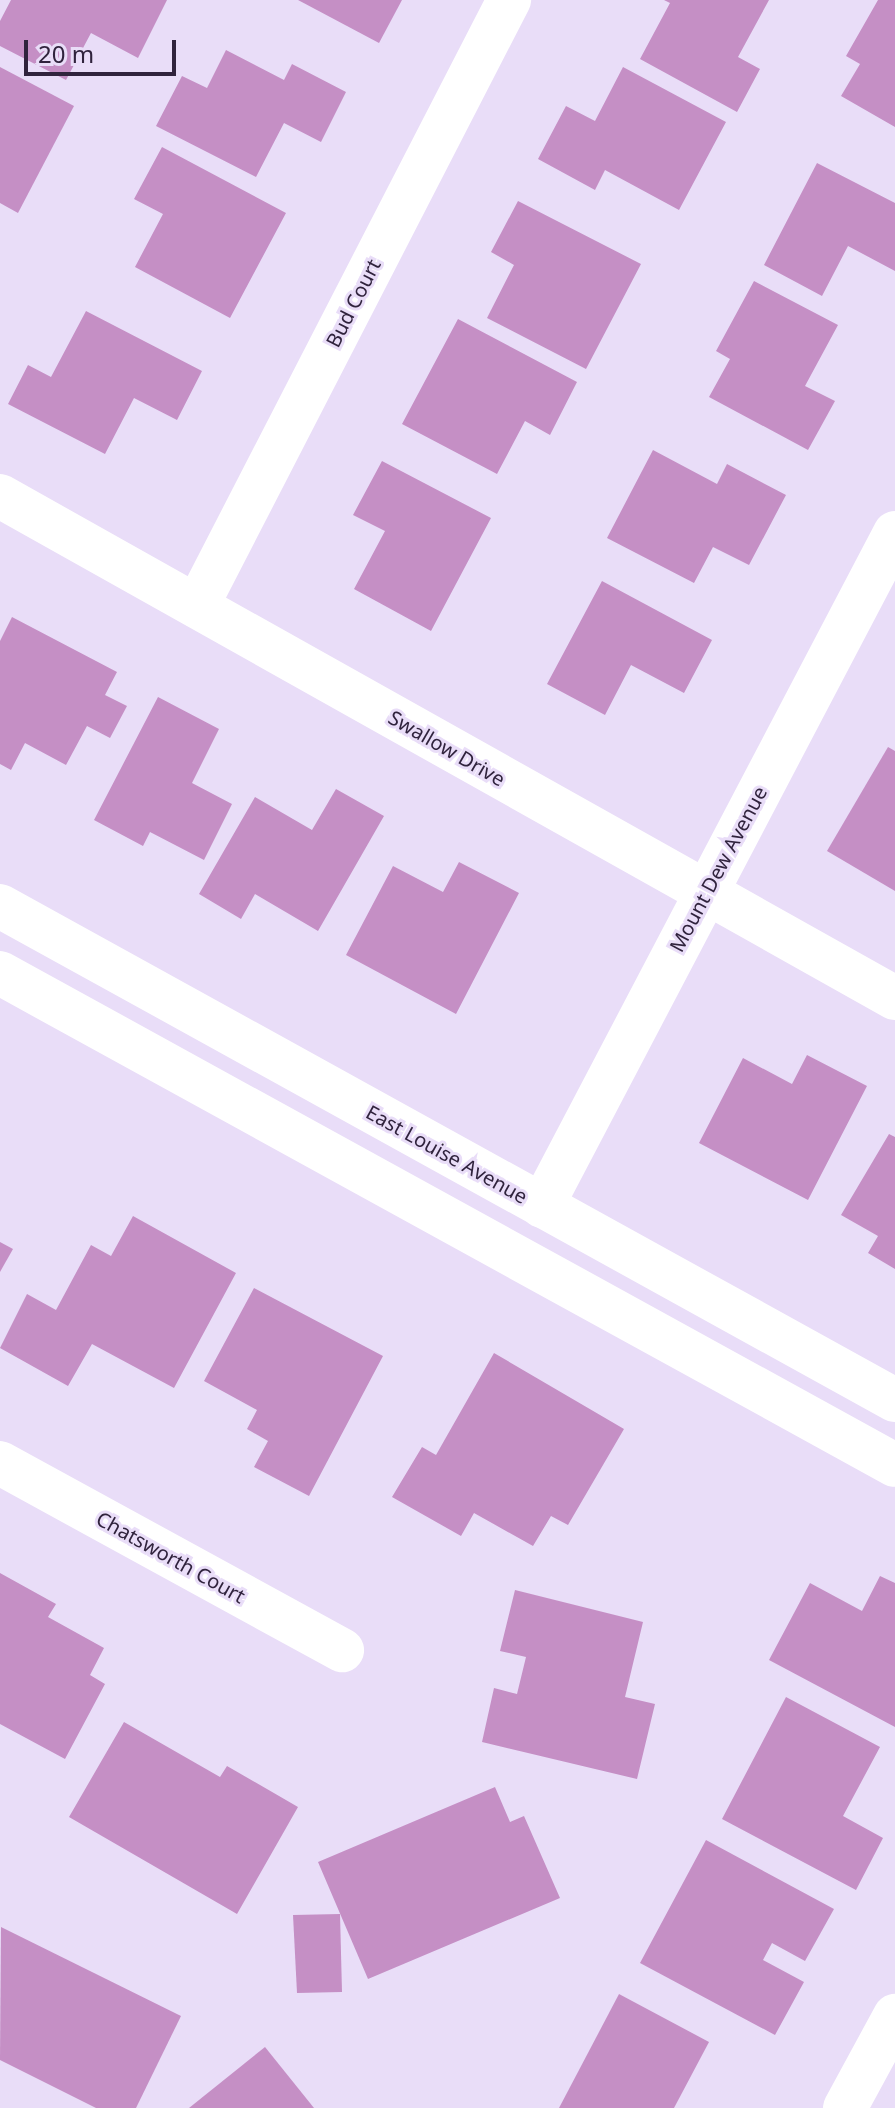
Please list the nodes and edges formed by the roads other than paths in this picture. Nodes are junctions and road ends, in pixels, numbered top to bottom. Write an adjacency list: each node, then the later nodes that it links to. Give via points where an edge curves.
1 (509, 0): 4 (street, Bud Court)
2 (0, 496): 4 (street, Swallow Drive)
3 (895, 533): 5 (street, Mount Dew Avenue)
4 (197, 606): 5 (street, Swallow Drive)
5 (705, 894): 8 (street, Swallow Drive); 9 (street, Mount Dew Avenue)
6 (0, 906): 9 (street, East Louise Avenue)
7 (0, 973): 12 (street)
8 (895, 998)
9 (542, 1206): 10 (street, East Louise Avenue)
10 (895, 1400)
11 (0, 1463): 13 (street, Chatsworth Court)
12 (895, 1465)
13 (342, 1650)
14 (895, 2016): 15 (street)
15 (845, 2108)

